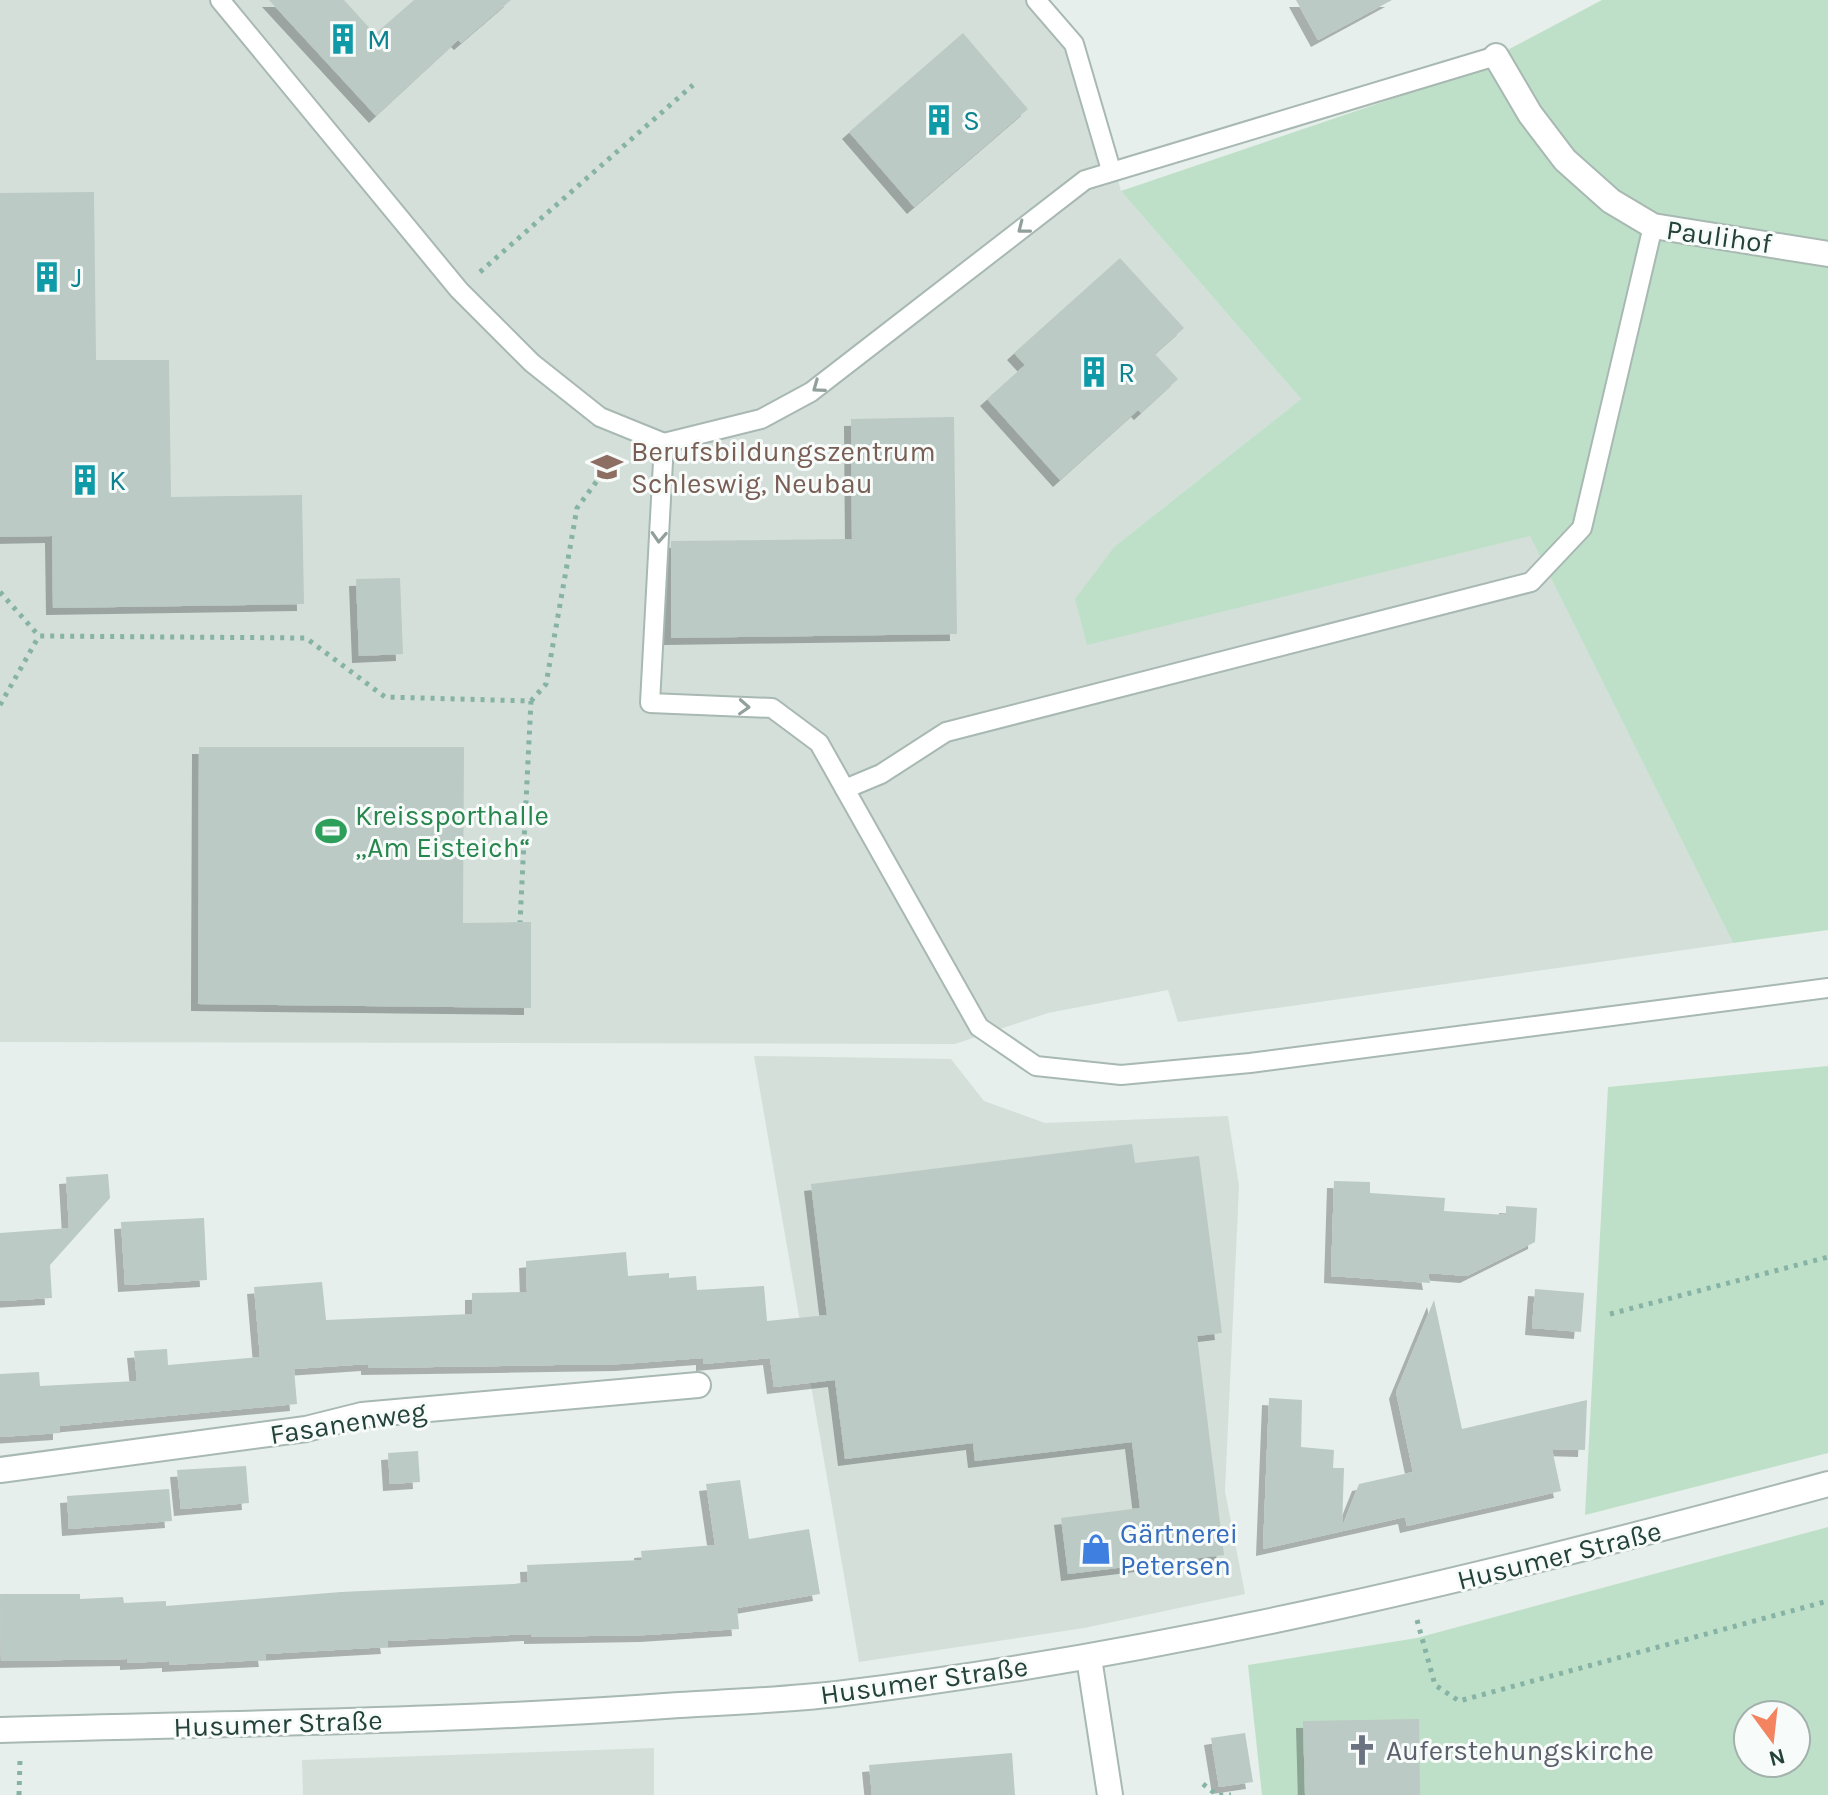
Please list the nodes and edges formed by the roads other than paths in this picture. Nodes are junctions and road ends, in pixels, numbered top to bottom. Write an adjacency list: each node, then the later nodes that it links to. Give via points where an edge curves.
1 (220, 0): 7 (lane, via 459,290 532,363 600,417)
2 (1036, 0): 4 (lane, via 1074,44)
3 (1496, 56): 4 (lane); 5 (street, Paulihof, via 1565,160 1611,201)
4 (1111, 170): 7 (lane, one-way to 7, via 1085,180 811,392 761,419)
5 (1653, 226): 6 (street, Paulihof); 8 (lane, via 1582,528 1531,582 946,732 881,774)
6 (1828, 254)
7 (664, 443): 8 (lane, one-way to 8, via 650,703 772,708 819,743)
8 (845, 789): 9 (lane, via 979,1027 1036,1066 1121,1075 1250,1063)
9 (1828, 988)
10 (698, 1385): 11 (street, Fasanenweg, via 362,1415 306,1429)
11 (0, 1470)
12 (1828, 1484): 13 (street, Husumer Straße, via 1410,1592)
13 (1089, 1658): 14 (street, Husumer Straße, via 833,1694 552,1715); 15 (street)
14 (0, 1730)
15 (1110, 1795)

